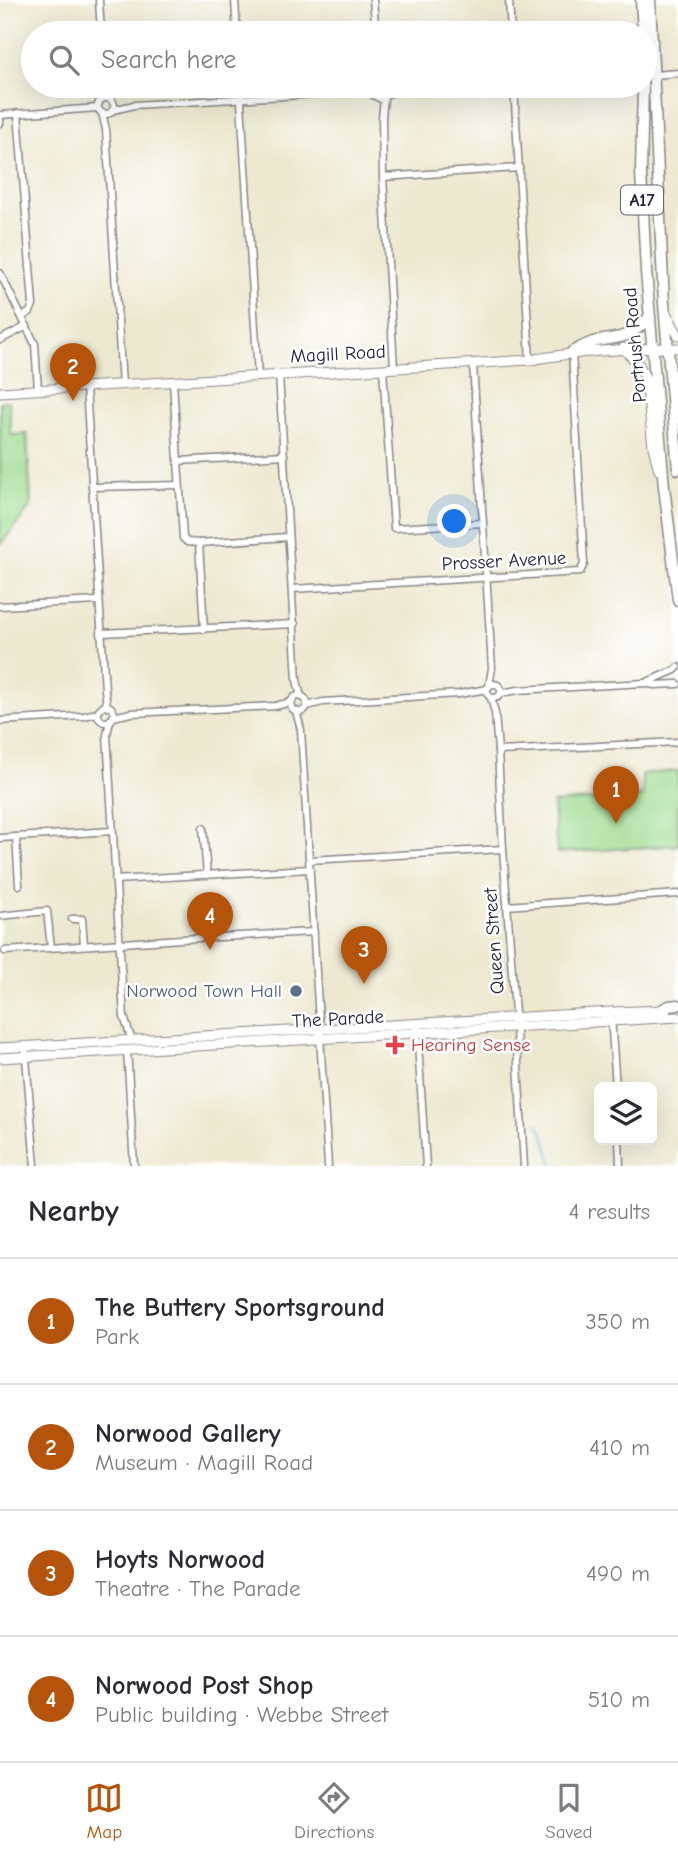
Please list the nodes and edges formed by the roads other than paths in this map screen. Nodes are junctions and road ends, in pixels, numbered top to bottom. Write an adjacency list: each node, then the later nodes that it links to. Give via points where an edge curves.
1 (99, 0): 7 (street)
2 (235, 0): 8 (street)
3 (373, 0): 9 (street)
4 (509, 0): 10 (street)
5 (641, 0): 11 (highway)
6 (650, 0): 12 (highway, Portrush Road / A17)
7 (100, 21)
8 (236, 21)
9 (375, 21)
10 (510, 21)
11 (642, 21)
12 (651, 21)
13 (678, 73): 14 (street)
14 (657, 75)
15 (105, 98): 22 (street)
16 (241, 98): 22 (street); 44 (street)
17 (381, 98): 27 (street)
18 (515, 98): 26 (street)
19 (641, 98): 25 (highway, Portrush Road / A17)
20 (647, 98): 25 (highway)
21 (655, 98): 29 (highway, Portrush Road / A17)
22 (106, 107): 23 (street); 47 (street)
23 (18, 113): 24 (street); 31 (street, via 33,305)
24 (0, 119)
25 (642, 128): 30 (highway, Portrush Road / A17)
26 (519, 168): 27 (street); 39 (street)
27 (383, 177): 42 (street)
28 (0, 272): 31 (street)
29 (664, 308): 33 (main road); 37 (highway, Portrush Road / A17)
30 (650, 316): 36 (highway, Portrush Road / A17); 38 (highway, via 637,331 594,341)
31 (22, 317): 32 (street)
32 (27, 326): 34 (street); 49 (street, via 36,344)
33 (678, 335)
34 (0, 340)
35 (623, 348): 36 (main road, Magill Road); 38 (main road, Magill Road); 57 (main road, via 646,379 653,447)
36 (652, 348): 37 (main road, Magill Road); 57 (highway, Portrush Road / A17)
37 (673, 348): 45 (highway, Portrush Road / A17)
38 (572, 352): 39 (main road, Magill Road); 61 (street, Prosser Avenue, via 583,567 578,573)
39 (530, 360): 40 (main road, Magill Road)
40 (473, 364): 42 (main road, Magill Road); 58 (street, Queen Street)
41 (678, 366): 45 (highway)
42 (388, 369): 43 (main road, Magill Road); 58 (street, via 394,528)
43 (279, 375): 44 (main road, Magill Road); 51 (street)
44 (258, 376): 46 (main road, Magill Road)
45 (671, 381): 52 (highway, Portrush Road / A17)
46 (173, 382): 47 (main road, Magill Road); 53 (street)
47 (122, 385): 48 (main road, Magill Road)
48 (86, 387): 49 (main road, Magill Road); 56 (street)
49 (38, 390): 50 (main road, Magill Road)
50 (0, 392)
51 (284, 455): 53 (street); 59 (street)
52 (678, 457): 54 (highway, Portrush Road / A17)
53 (178, 461): 55 (street)
54 (678, 469)
55 (179, 485): 56 (street); 60 (street, via 183,538)
56 (92, 487): 64 (street)
57 (664, 487): 63 (highway, Portrush Road / A17)
58 (483, 523): 61 (street, Queen Street)
59 (288, 537): 60 (street); 62 (street)
60 (199, 543): 67 (street)
61 (486, 578): 62 (street, Prosser Avenue); 72 (street, Queen Street)
62 (292, 589): 66 (street)
63 (678, 600)
64 (98, 601): 65 (street); 68 (street)
65 (0, 606)
66 (295, 624): 67 (street); 73 (street)
67 (204, 629): 68 (street)
68 (101, 633): 74 (street)
69 (678, 667): 70 (street)
70 (645, 683): 71 (street); 72 (street)
71 (678, 684)
72 (494, 691): 73 (street, via 312,699); 77 (street, Queen Street)
73 (299, 704): 74 (street); 83 (street)
74 (106, 714): 75 (street); 79 (street)
75 (0, 721)
76 (678, 742): 77 (street)
77 (498, 751): 82 (street, Queen Street)
78 (204, 828): 85 (street)
79 (112, 831): 80 (street); 86 (street)
80 (16, 837): 81 (street); 87 (street)
81 (0, 838)
82 (503, 849): 83 (street); 89 (street, Queen Street)
83 (309, 860): 84 (street)
84 (310, 869): 85 (street); 92 (street)
85 (207, 875): 86 (street)
86 (115, 880): 93 (street)
87 (19, 884)
88 (678, 894): 89 (street)
89 (506, 906): 102 (street, Queen Street)
90 (0, 916): 95 (street, via 47,911)
91 (72, 919): 94 (street, via 82,919)
92 (314, 932): 93 (street); 104 (street)
93 (119, 943): 94 (street); 105 (street)
94 (84, 945): 95 (street)
95 (51, 948): 96 (street)
96 (5, 951)
97 (678, 1008): 98 (highway)
98 (661, 1010): 99 (main road, The Parade)
99 (636, 1015): 100 (main road, The Parade); 101 (main road, The Parade)
100 (611, 1016): 102 (main road, The Parade); 109 (street)
101 (678, 1017)
102 (515, 1022): 103 (main road, The Parade); 115 (street, Queen Street)
103 (417, 1028): 104 (main road, The Parade); 114 (street)
104 (320, 1033): 105 (main road, The Parade); 113 (street)
105 (125, 1045): 107 (main road, The Parade); 112 (street)
106 (0, 1048): 107 (main road, The Parade)
107 (26, 1051): 108 (main road, The Parade); 111 (street)
108 (0, 1058)
109 (615, 1082)
110 (619, 1145): 116 (street)
111 (35, 1166)
112 (134, 1166)
113 (328, 1166)
114 (426, 1166)
115 (524, 1166)
116 (620, 1166)

